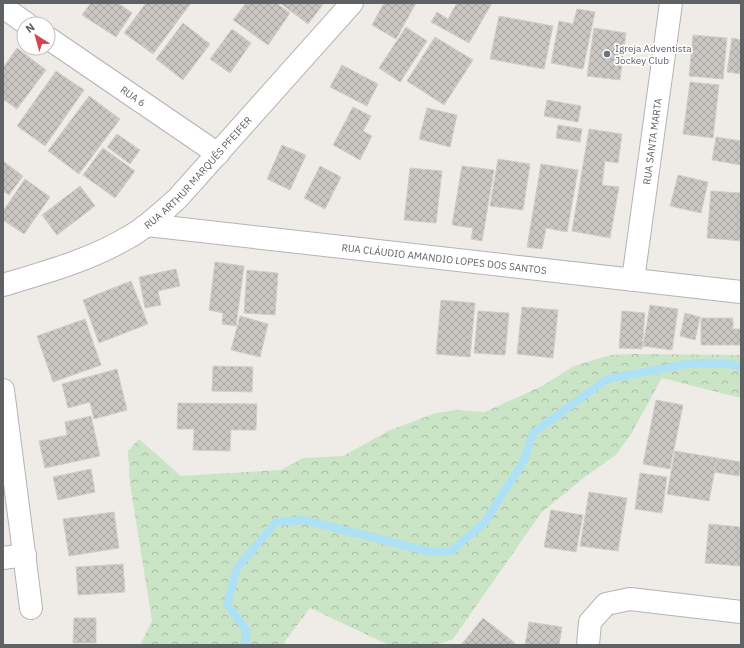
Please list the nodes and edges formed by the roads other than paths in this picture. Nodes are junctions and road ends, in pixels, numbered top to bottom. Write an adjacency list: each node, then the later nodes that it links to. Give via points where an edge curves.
1 (352, 3): 6 (street, RUA ARTHUR MARQUÊS PFEIFER)
2 (671, 3): 8 (street, RUA SANTA MARTA)
3 (3, 8): 4 (street)
4 (16, 17)
5 (56, 43): 6 (street, RUA 6)
6 (218, 154): 7 (street, RUA ARTHUR MARQUÊS PFEIFER, via 177,199)
7 (147, 225): 8 (street, RUA CLÁUDIO AMANDIO LOPES DOS SANTOS); 9 (street, RUA ARTHUR MARQUÊS PFEIFER, via 94,256)
8 (633, 280): 10 (street, RUA CLÁUDIO AMANDIO LOPES DOS SANTOS)
9 (3, 285)
10 (741, 292)
11 (3, 390): 12 (street)
12 (24, 555): 13 (street); 14 (street)
13 (3, 558)
14 (31, 608)
15 (741, 612): 16 (street, via 630,598 606,604 590,622)
16 (588, 645)

